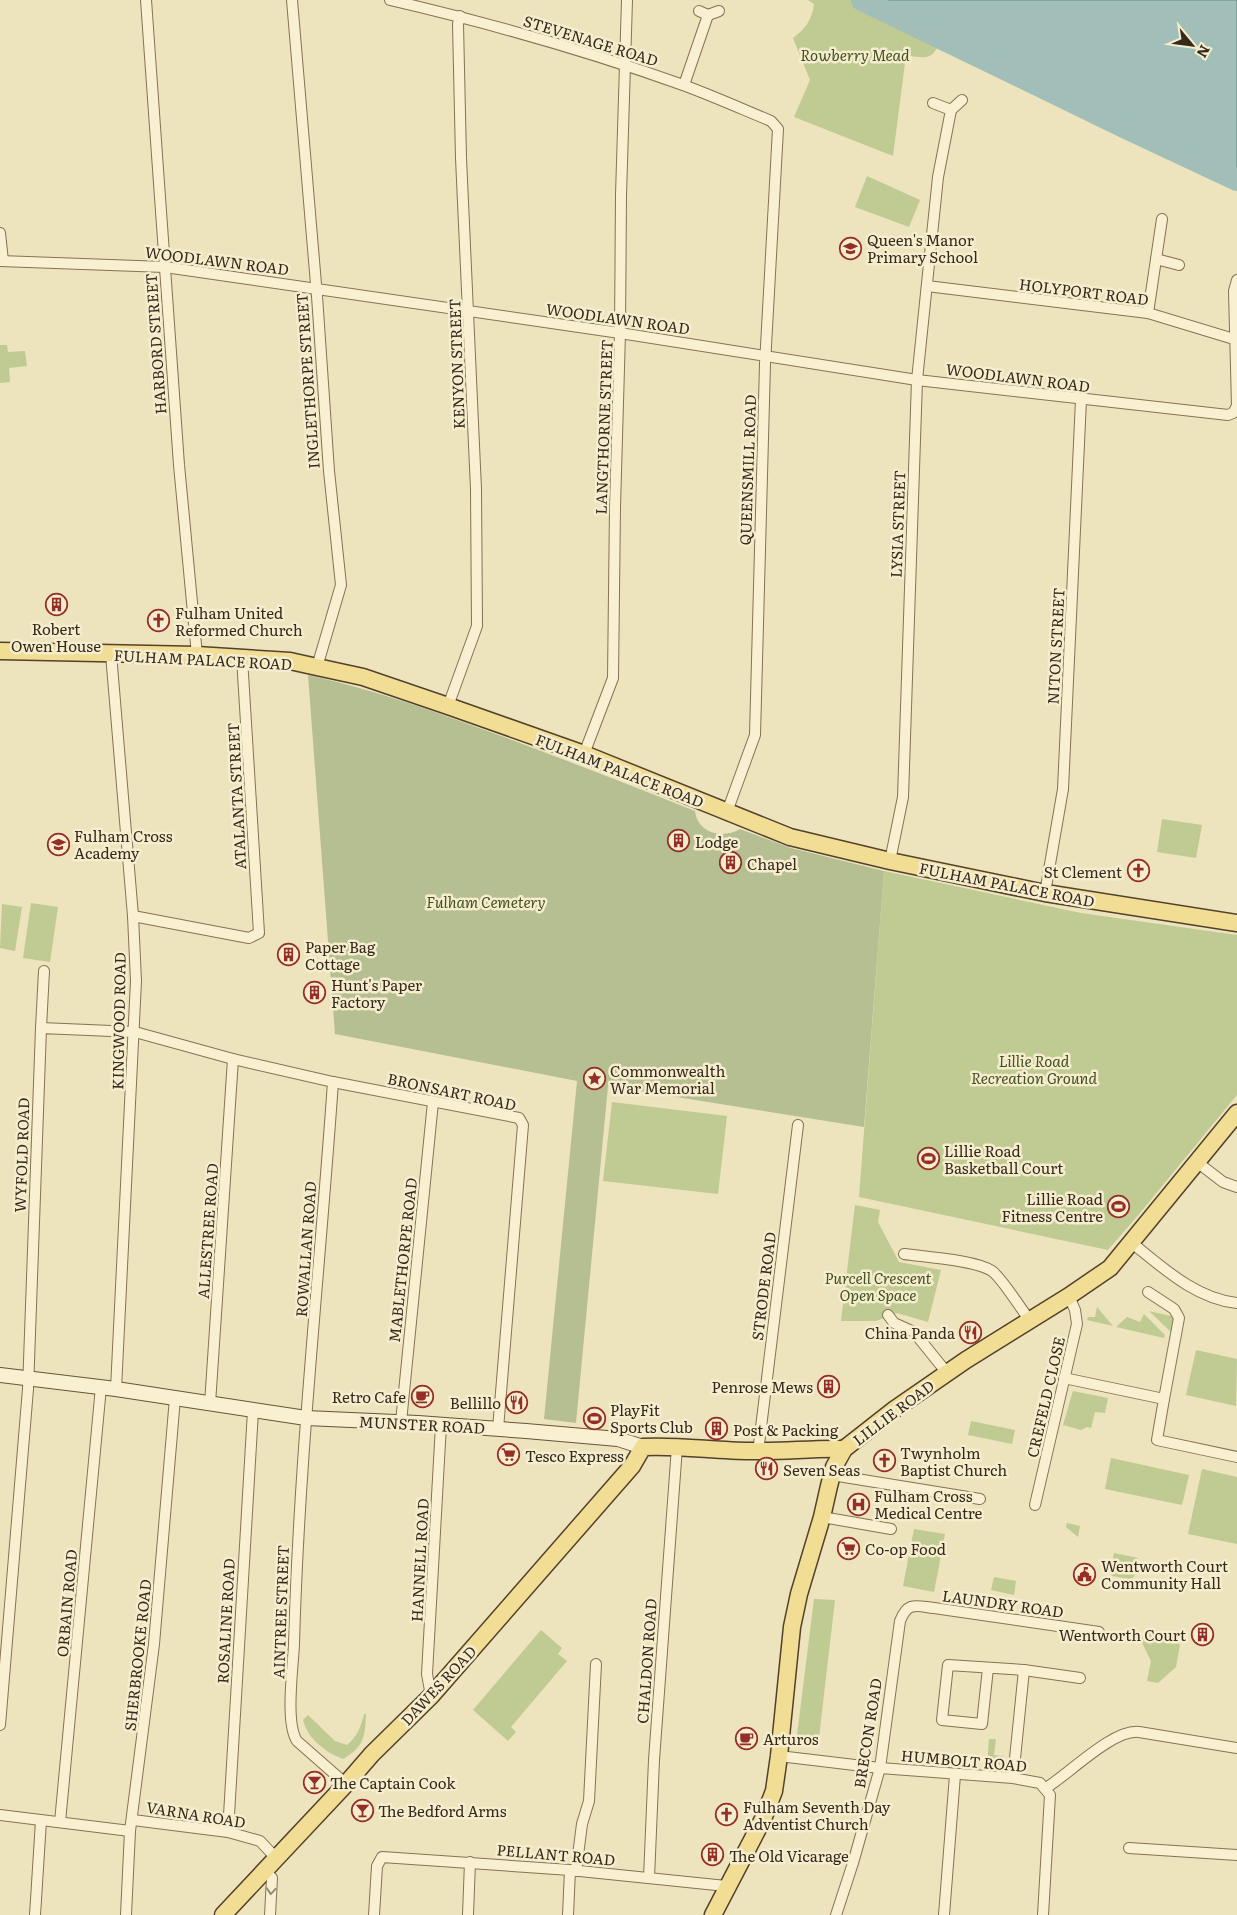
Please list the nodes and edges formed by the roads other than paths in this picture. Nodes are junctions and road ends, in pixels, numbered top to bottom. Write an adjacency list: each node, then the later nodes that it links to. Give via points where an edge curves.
1 (146, 0): 18 (street, HARBORD STREET)
2 (292, 0): 21 (street, INGLETHORPE STREET)
3 (390, 0): 6 (street, STEVENAGE ROAD)
4 (627, 0): 7 (street, LANGTHORNE STREET)
5 (719, 11): 8 (street, via 703,13)
6 (460, 16): 7 (street, STEVENAGE ROAD); 22 (street, KENYON STREET, via 461,158)
7 (624, 66): 8 (street, STEVENAGE ROAD); 24 (street, LANGTHORNE STREET)
8 (684, 85): 12 (street, STEVENAGE ROAD, via 772,121)
9 (962, 100): 11 (street)
10 (933, 103): 11 (street)
11 (951, 110): 20 (street, LYSIA STREET, via 937,188)
12 (777, 126): 26 (street, QUEENSMILL ROAD, via 779,137)
13 (1162, 219): 15 (street)
14 (0, 233): 16 (street)
15 (1156, 259): 17 (street); 23 (street)
16 (2, 261): 18 (street, WOODLAWN ROAD)
17 (1178, 265)
18 (165, 267): 21 (street, WOODLAWN ROAD); 31 (street, HARBORD STREET)
19 (1237, 280): 25 (street, via 1234,291)
20 (928, 286): 23 (street, HOLYPORT ROAD); 27 (street, LYSIA STREET)
21 (316, 287): 22 (street, WOODLAWN ROAD); 33 (street, INGLETHORPE STREET, via 341,585)
22 (468, 311): 24 (street, WOODLAWN ROAD); 34 (street, KENYON STREET, via 476,489 477,626)
23 (1148, 313): 25 (street, HOLYPORT ROAD)
24 (620, 333): 26 (street, WOODLAWN ROAD); 35 (street, LANGTHORNE STREET, via 613,678)
25 (1236, 340): 28 (street, WOODLAWN ROAD, via 1236,406 1231,415)
26 (766, 355): 27 (street, WOODLAWN ROAD); 36 (street, QUEENSMILL ROAD, via 755,735)
27 (917, 380): 28 (street, WOODLAWN ROAD); 37 (street, LYSIA STREET, via 902,797)
28 (1081, 400): 38 (street, NITON STREET, via 1063,789)
29 (0, 651): 30 (main road, FULHAM PALACE ROAD)
30 (111, 654): 31 (main road, FULHAM PALACE ROAD); 39 (street, KINGWOOD ROAD)
31 (197, 655): 32 (main road, FULHAM PALACE ROAD)
32 (242, 658): 33 (main road, FULHAM PALACE ROAD, via 290,661); 39 (street, ATALANTA STREET, via 259,933 249,938)
33 (317, 667): 34 (main road, FULHAM PALACE ROAD, via 363,678)
34 (448, 706): 35 (main road, FULHAM PALACE ROAD)
35 (584, 754): 36 (main road, FULHAM PALACE ROAD)
36 (727, 812): 37 (main road, FULHAM PALACE ROAD, via 790,837)
37 (890, 861): 38 (main road, FULHAM PALACE ROAD)
38 (1045, 893): 40 (main road, FULHAM PALACE ROAD)
39 (133, 916): 43 (street, KINGWOOD ROAD)
40 (1237, 923)
41 (44, 971): 42 (street, WYFOLD ROAD)
42 (41, 1028): 43 (street); 60 (street, WYFOLD ROAD)
43 (135, 1032): 44 (street, BRONSART ROAD); 63 (street, KINGWOOD ROAD)
44 (233, 1059): 45 (street, BRONSART ROAD); 66 (street, ALLESTREE ROAD)
45 (333, 1082): 46 (street, BRONSART ROAD); 68 (street, ROWALLAN ROAD)
46 (433, 1102): 69 (street, MABLETHORPE ROAD); 71 (street, BRONSART ROAD, via 519,1118 523,1125)
47 (1237, 1113): 49 (main road, LILLIE ROAD)
48 (798, 1125): 75 (street, STRODE ROAD)
49 (1197, 1162): 50 (street, via 1223,1182); 51 (main road, LILLIE ROAD)
50 (1237, 1187)
51 (1132, 1243): 54 (main road, LILLIE ROAD, via 1110,1268); 55 (street, via 1186,1284)
52 (904, 1254): 57 (street, via 972,1264 992,1271)
53 (1148, 1292): 65 (street, via 1174,1309 1180,1318)
54 (1069, 1296): 57 (main road, LILLIE ROAD); 61 (street, CREFELD CLOSE, via 1077,1324)
55 (1237, 1303)
56 (888, 1315): 58 (street, via 894,1323 914,1332)
57 (1030, 1321): 58 (main road, LILLIE ROAD)
58 (946, 1373): 74 (main road, LILLIE ROAD)
59 (0, 1376): 60 (street, MUNSTER ROAD)
60 (27, 1378): 62 (street, MUNSTER ROAD); 89 (street, WYFOLD ROAD)
61 (1064, 1378): 65 (street); 79 (street, CREFELD CLOSE)
62 (101, 1387): 63 (street, MUNSTER ROAD); 100 (street, ORBAIN ROAD)
63 (116, 1389): 64 (street, MUNSTER ROAD)
64 (175, 1398): 66 (street, MUNSTER ROAD); 98 (street, SHERBROOKE ROAD, via 154,1644)
65 (1164, 1400): 76 (street, via 1157,1440)
66 (210, 1404): 67 (street, MUNSTER ROAD)
67 (253, 1411): 68 (street, MUNSTER ROAD); 102 (street, ROSALINE ROAD)
68 (306, 1418): 69 (street, MUNSTER ROAD); 95 (street, AINTREE STREET, via 295,1583 292,1726 297,1742)
69 (401, 1422): 70 (street, MUNSTER ROAD)
70 (441, 1425): 71 (street, MUNSTER ROAD); 88 (street, HANNELL ROAD, via 428,1674)
71 (498, 1429): 72 (street, MUNSTER ROAD, via 618,1439)
72 (643, 1447): 73 (main road, MUNSTER ROAD); 88 (main road, DAWES ROAD, via 632,1466)
73 (677, 1447): 75 (main road, MUNSTER ROAD); 108 (street, CHALDON ROAD, via 654,1750)
74 (844, 1449): 75 (main road, MUNSTER ROAD); 77 (main road, LILLIE ROAD)
75 (758, 1452)
76 (1237, 1458)
77 (832, 1475): 78 (street); 80 (main road, LILLIE ROAD)
78 (980, 1499)
79 (1035, 1504)
80 (822, 1517): 81 (street); 91 (main road, LILLIE ROAD, via 792,1627)
81 (891, 1529)
82 (904, 1611): 83 (street, LAUNDRY ROAD, via 912,1606 934,1608); 92 (street, BRECON ROAD, via 890,1682)
83 (1099, 1632)
84 (596, 1664): 107 (street, via 589,1801)
85 (988, 1668): 85 (street, via 982,1724 942,1720 948,1664); 86 (street)
86 (1024, 1670): 87 (street); 94 (street)
87 (1080, 1678)
88 (431, 1696): 95 (main road, DAWES ROAD)
89 (0, 1725)
90 (1237, 1748): 96 (street, via 1139,1732 1124,1733)
91 (779, 1756): 92 (street, HUMBOLT ROAD); 109 (main road, LILLIE ROAD, via 774,1791 764,1818)
92 (880, 1768): 93 (street, HUMBOLT ROAD); 118 (street, BRECON ROAD)
93 (955, 1775): 94 (street, HUMBOLT ROAD); 119 (street)
94 (1013, 1778): 96 (street, HUMBOLT ROAD, via 1040,1783)
95 (346, 1784): 106 (main road, DAWES ROAD)
96 (1046, 1788): 120 (street, via 1050,1795)
97 (0, 1815): 99 (street, VARNA ROAD)
98 (133, 1820): 101 (street, SHERBROOKE ROAD); 102 (street, VARNA ROAD)
99 (41, 1821): 100 (street, VARNA ROAD); 110 (street)
100 (60, 1822): 101 (street, VARNA ROAD)
101 (130, 1831): 111 (street, SHERBROOKE ROAD)
102 (228, 1832): 106 (street, VARNA ROAD, via 260,1841)
103 (1129, 1848): 104 (street)
104 (1237, 1855)
105 (470, 1862): 107 (street, PELLANT ROAD); 114 (street, PELLANT ROAD, via 382,1857 377,1866); 115 (street)
106 (270, 1864): 112 (main road, DAWES ROAD); 113 (street, one-way to 113)
107 (573, 1870): 108 (street, PELLANT ROAD); 116 (street)
108 (649, 1878): 109 (street, PELLANT ROAD)
109 (726, 1886): 117 (main road, LILLIE ROAD)
110 (35, 1915)
111 (126, 1915)
112 (223, 1915)
113 (270, 1915)
114 (374, 1915)
115 (468, 1915)
116 (568, 1915)
117 (712, 1915)
118 (836, 1915)
119 (944, 1915)
120 (1043, 1915)

